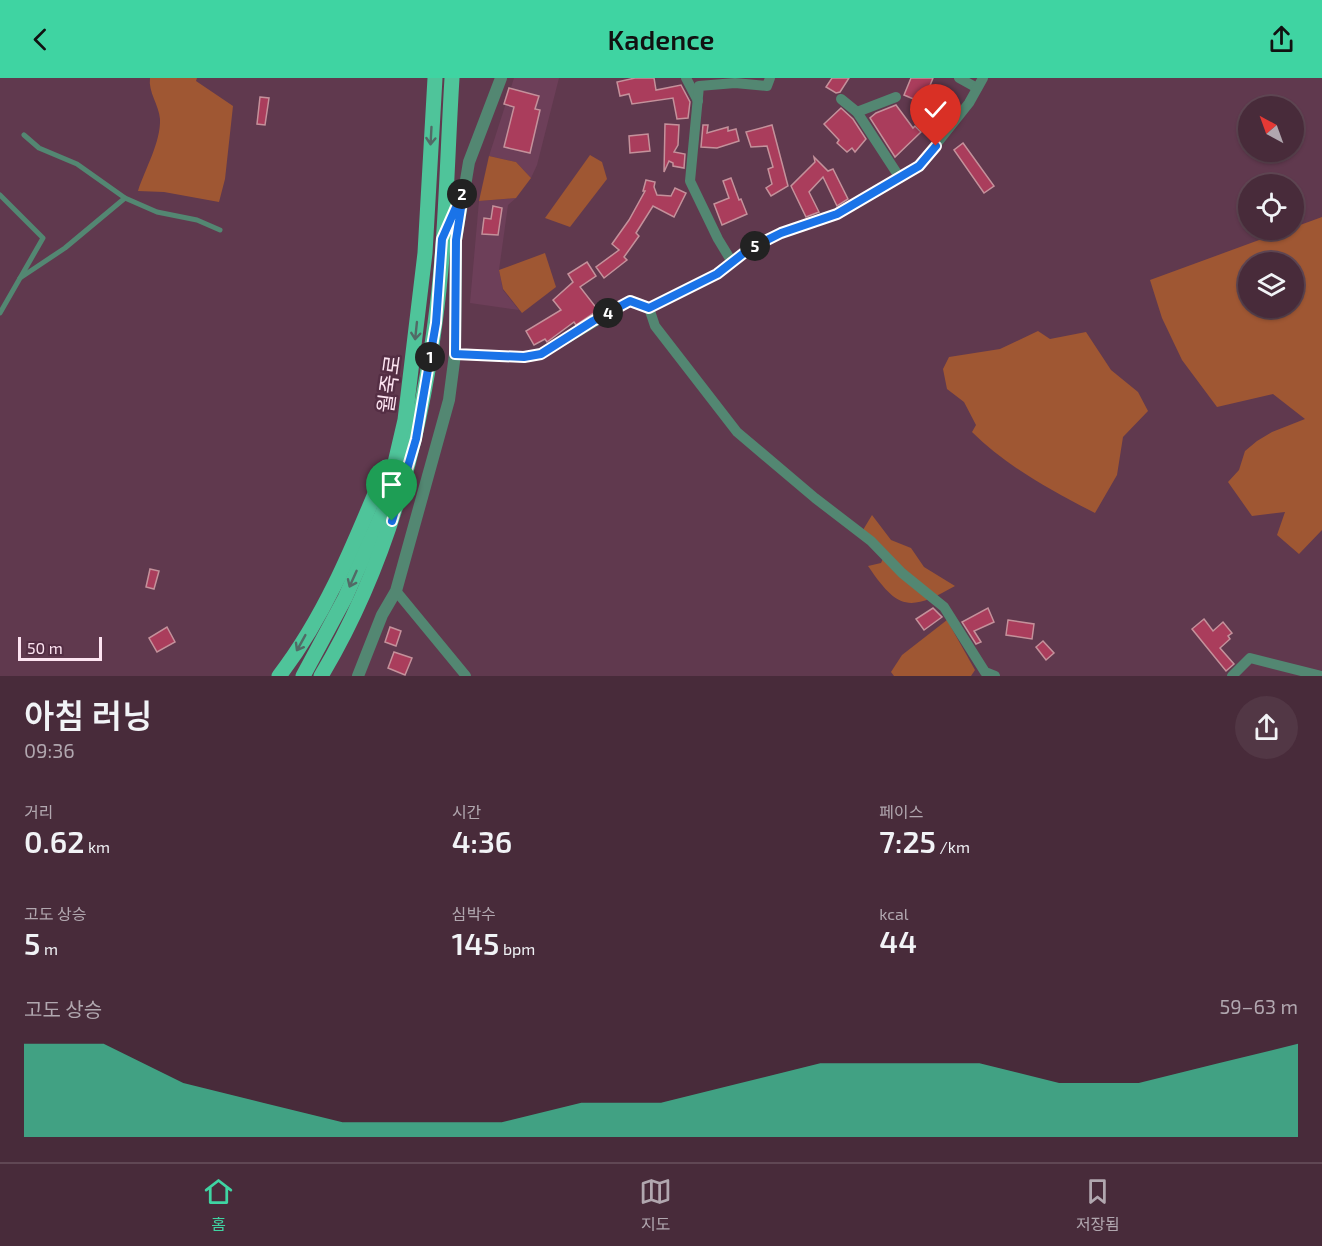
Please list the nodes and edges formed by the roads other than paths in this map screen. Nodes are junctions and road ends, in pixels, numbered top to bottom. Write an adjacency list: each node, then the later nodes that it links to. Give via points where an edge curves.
1 (435, 78): 25 (main road, 월죽로, one-way to 25, via 425,253)
2 (452, 78): 19 (main road, 월죽로)
3 (501, 78): 15 (street, via 469,162)
4 (686, 78): 11 (street)
5 (770, 78): 7 (street, via 767,86)
6 (959, 78): 8 (street)
7 (709, 81): 11 (street, via 699,86)
8 (980, 83): 14 (street, via 919,166)
9 (896, 96): 12 (street)
10 (841, 99): 12 (street)
11 (698, 102): 20 (street, via 690,181)
12 (857, 112): 14 (street)
13 (24, 135): 17 (lane, via 39,148 77,164)
14 (900, 178): 20 (street, via 837,214 781,233 749,249)
15 (464, 189): 19 (main road); 24 (street, via 456,240)
16 (0, 195): 21 (lane, via 43,238)
17 (125, 198): 18 (lane, via 157,212 197,220); 21 (lane)
18 (220, 230)
19 (442, 239): 29 (main road, 월죽로, via 436,323 416,439 368,585)
20 (732, 262): 22 (street, via 717,274)
21 (20, 279): 23 (lane)
22 (649, 308): 24 (street, via 630,301 541,354); 32 (street, via 655,326 737,432 871,541 944,607 985,672)
23 (0, 313)
24 (455, 354): 26 (street, via 449,400)
25 (405, 420): 27 (main road, one-way to 27, via 347,561); 28 (main road, 월죽로, one-way to 28, via 384,510 345,598)
26 (396, 591): 30 (street); 31 (street)
27 (279, 676)
28 (303, 676)
29 (321, 676)
30 (358, 676)
31 (466, 676)
32 (995, 676)
33 (1232, 676): 34 (street, via 1250,658)
34 (1321, 676)

